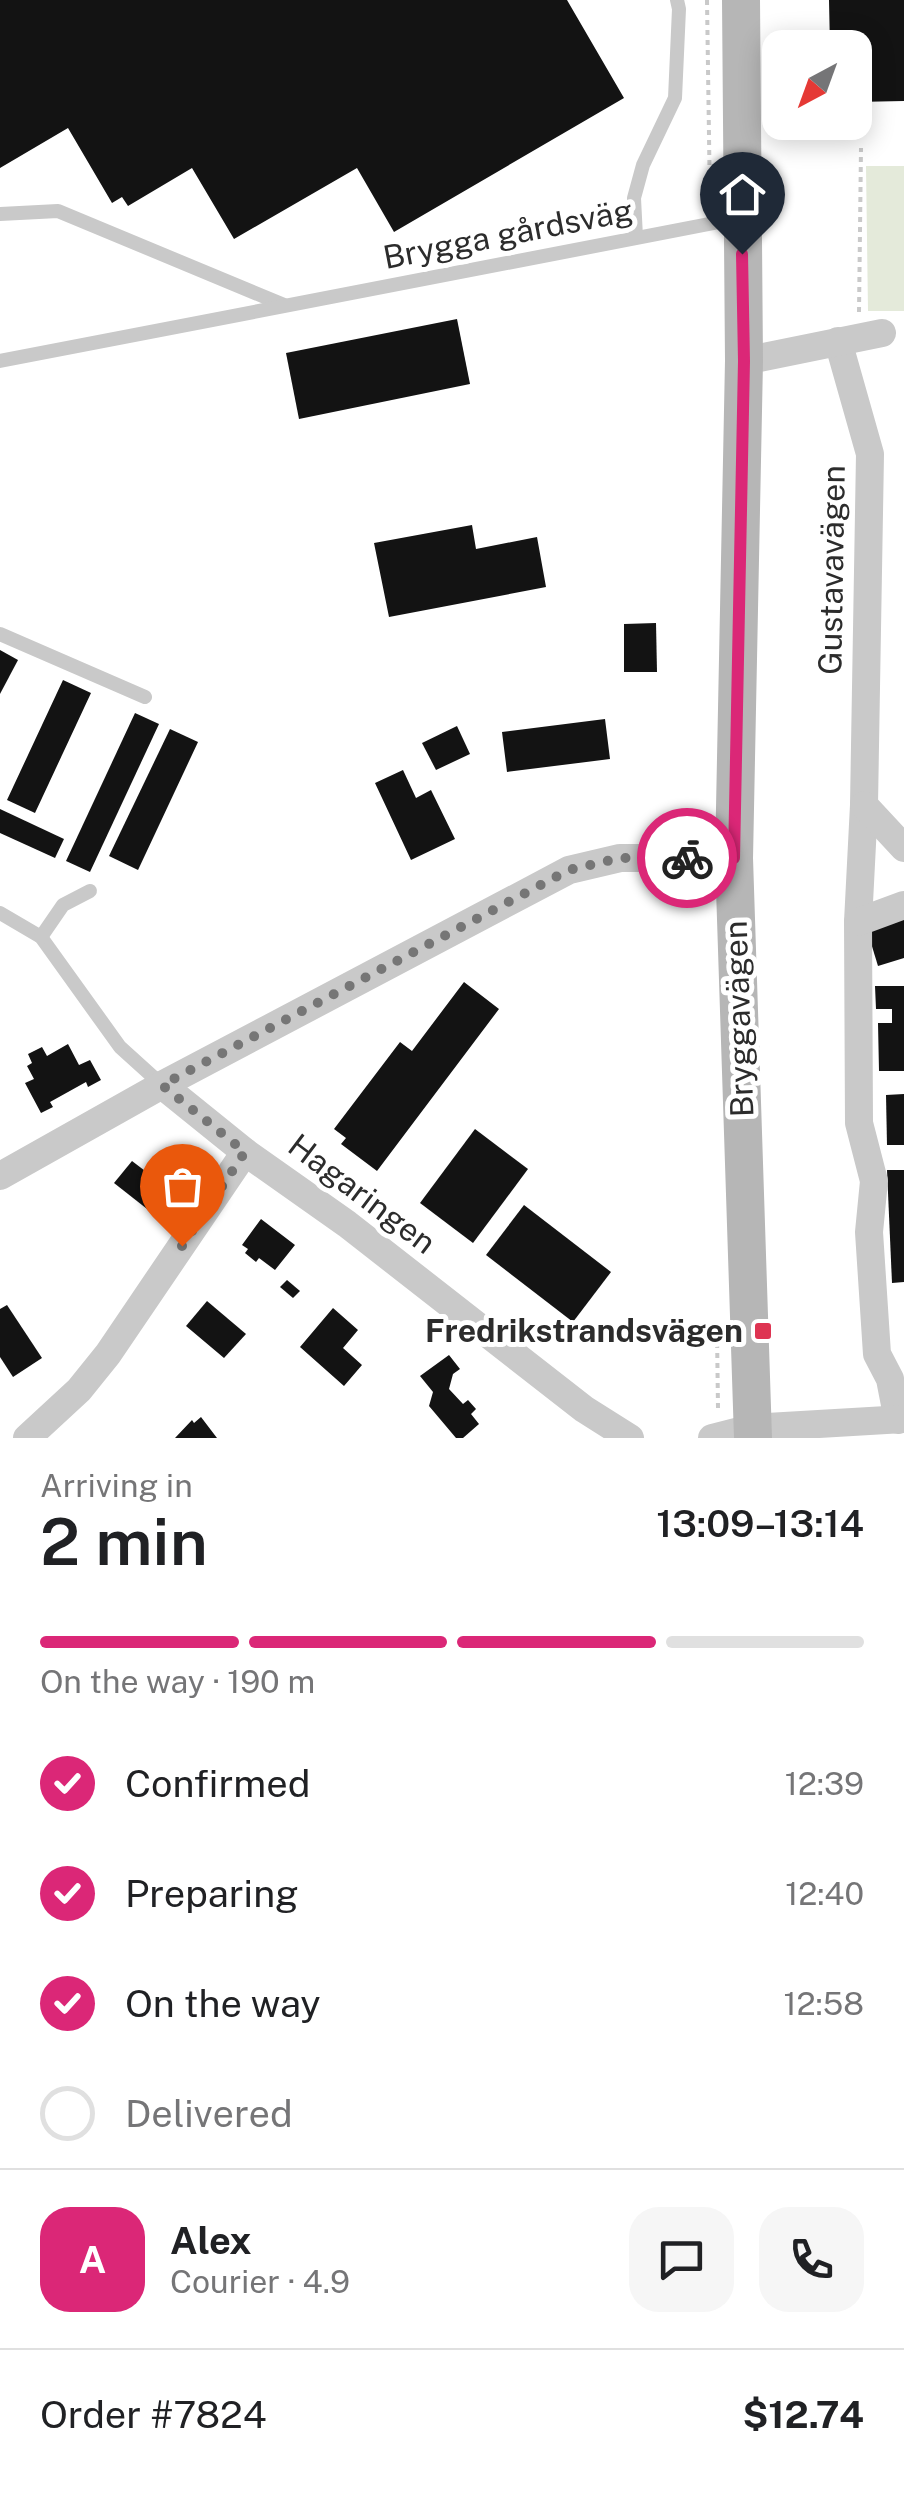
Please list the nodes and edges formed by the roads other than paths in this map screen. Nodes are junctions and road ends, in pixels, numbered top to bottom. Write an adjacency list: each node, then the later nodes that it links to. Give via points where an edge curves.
1 (676, 0): 5 (lane, via 675,98 643,165 634,198)
2 (741, 0): 4 (main road, Bryggavägen)
3 (0, 214): 6 (lane, via 58,211)
4 (741, 218): 5 (lane, Brygga gårdsväg); 7 (main road, Bryggavägen)
5 (636, 237): 6 (lane, Brygga gårdsväg)
6 (285, 306): 8 (lane, Brygga gårdsväg)
7 (744, 361): 11 (street, Gustavavägen, via 860,337 870,454); 13 (main road, Bryggavägen)
8 (0, 362)
9 (0, 634): 10 (lane)
10 (145, 696)
11 (864, 805): 12 (street); 17 (street, Gustavavägen)
12 (904, 848)
13 (734, 858): 19 (street, via 620,858 569,870); 23 (main road, Bryggavägen)
14 (90, 891): 18 (lane, via 63,906)
15 (904, 905): 17 (street)
16 (0, 913): 18 (lane)
17 (858, 922): 22 (street, Gustavavägen, via 859,1123 874,1181 869,1232 877,1354)
18 (40, 937): 19 (lane, via 120,1048)
19 (162, 1085): 20 (street); 21 (street)
20 (245, 1152): 24 (street, Hagaringen, via 108,1354); 25 (street, Hagaringen)
21 (0, 1176)
22 (901, 1420): 23 (street, Gustavavägen)
23 (752, 1433): 26 (street)
24 (27, 1438)
25 (630, 1438)
26 (712, 1438)

